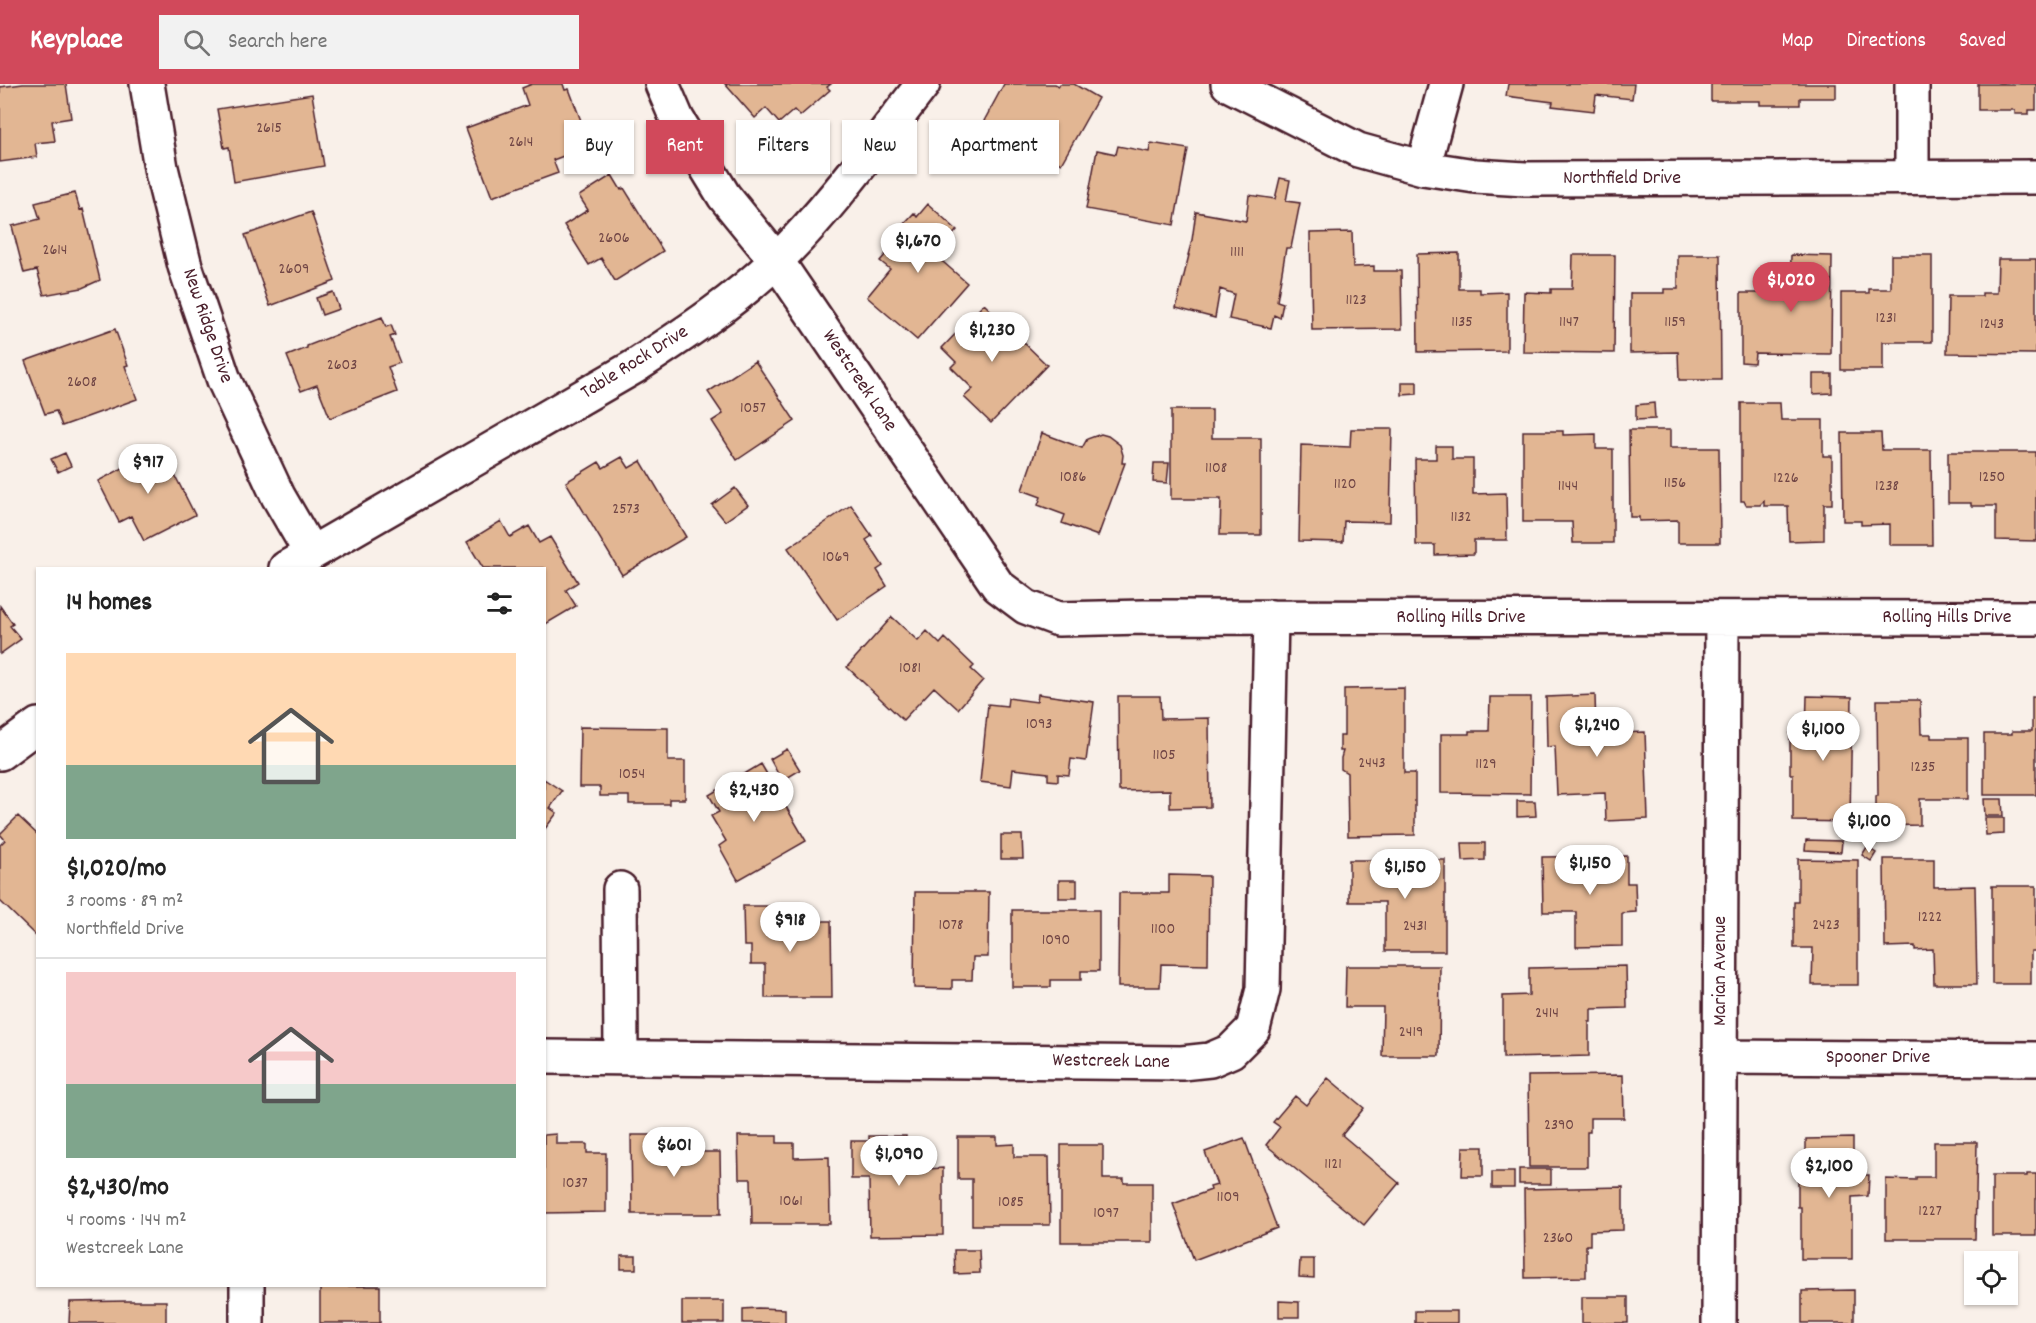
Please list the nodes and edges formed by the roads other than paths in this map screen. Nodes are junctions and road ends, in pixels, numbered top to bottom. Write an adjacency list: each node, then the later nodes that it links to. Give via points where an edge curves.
1 (147, 84): 12 (street, New Ridge Drive, via 161,168 185,266 224,380 278,496)
2 (662, 84): 10 (street, Westcreek Lane, via 677,119 724,196)
3 (923, 84): 10 (street, Table Rock Drive, via 825,207)
4 (1228, 84): 7 (street, Northfield Drive, via 1358,150)
5 (1446, 84): 7 (street)
6 (1912, 84): 8 (street)
7 (1423, 168): 8 (street, Northfield Drive, via 1526,179)
8 (1912, 177): 9 (street, Northfield Drive)
9 (2036, 177)
10 (776, 260): 11 (street, Westcreek Lane); 12 (street, Table Rock Drive, via 739,293 634,367)
11 (941, 502): 13 (street, Rolling Hills Drive, via 998,586 1026,607 1058,619)
12 (298, 561)
13 (1271, 617): 14 (street, Rolling Hills Drive); 20 (street, Westcreek Lane, via 1263,989 1253,1029 1231,1051 1210,1060 1182,1063)
14 (1722, 618): 15 (street, Rolling Hills Drive); 21 (street, Marian Avenue)
15 (2036, 618)
16 (36, 726): 17 (street)
17 (0, 753)
18 (620, 889): 20 (street)
19 (546, 1057): 20 (street, Westcreek Lane)
20 (621, 1057)
21 (1721, 1057): 22 (street, Spooner Drive); 25 (street, Marian Avenue)
22 (2036, 1059)
23 (247, 1287): 24 (street)
24 (247, 1323)
25 (1719, 1323)

